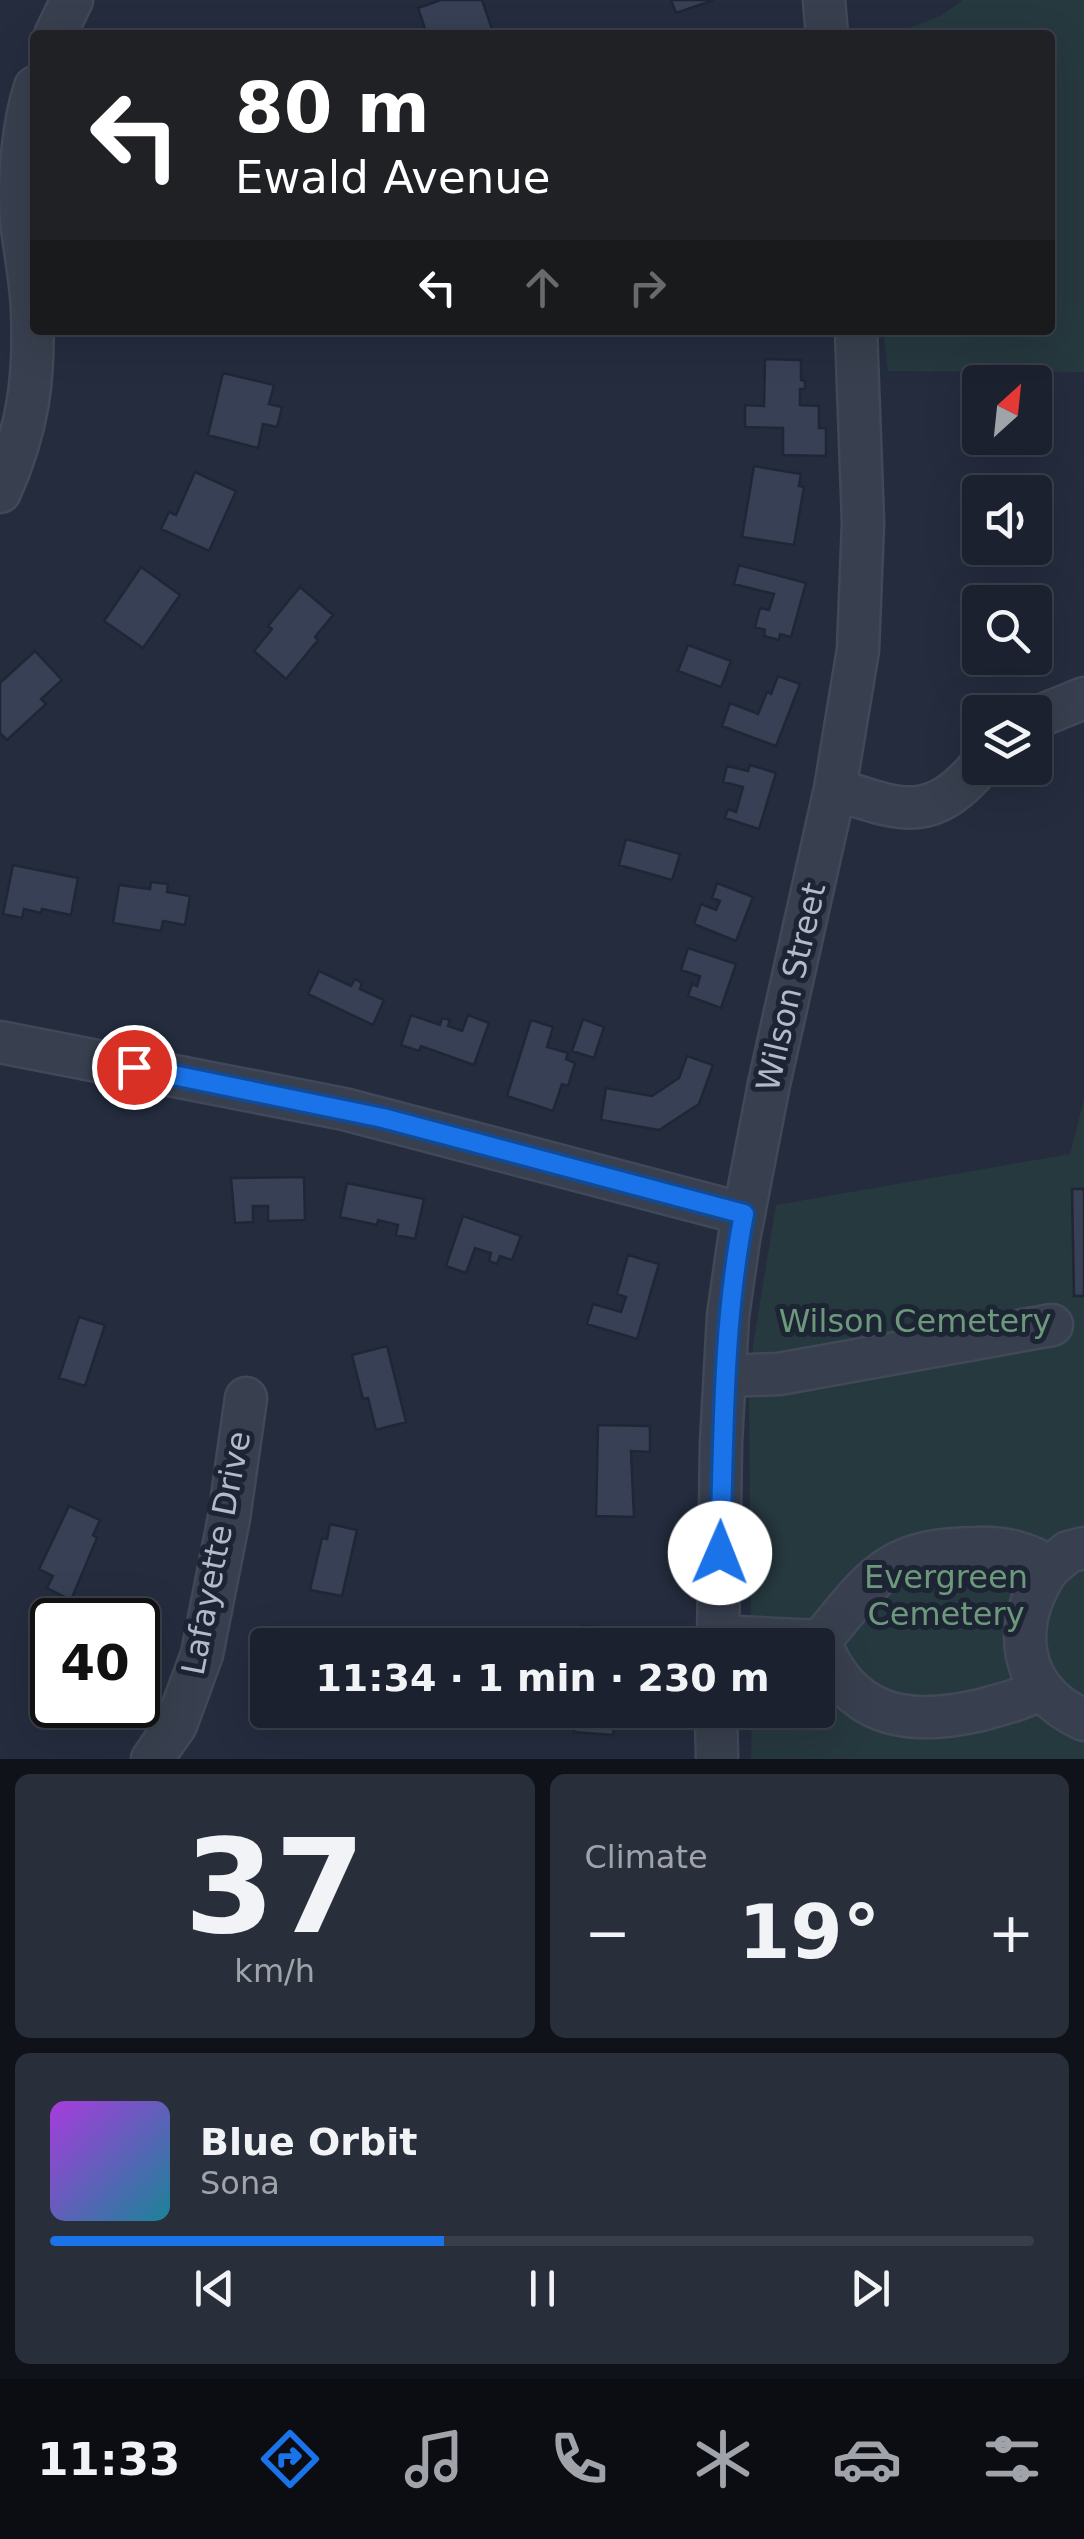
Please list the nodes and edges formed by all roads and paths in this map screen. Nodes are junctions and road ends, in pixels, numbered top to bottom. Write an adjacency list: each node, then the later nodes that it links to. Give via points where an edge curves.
1 (72, 0): 3 (street)
2 (824, 0): 4 (street)
3 (57, 30)
4 (827, 30)
5 (30, 101): 6 (street, via 20,212)
6 (30, 291)
7 (32, 335): 9 (street, via 32,394)
8 (856, 335): 13 (street, Wilson Street, via 862,586)
9 (0, 492)
10 (1084, 698): 11 (street)
11 (1052, 711)
12 (964, 785): 13 (street, via 918,811)
13 (835, 788): 15 (street, Wilson Street)
14 (0, 1042): 15 (street, via 344,1109)
15 (744, 1214): 17 (street, Wilson Street)
16 (1052, 1325): 17 (street, via 779,1374)
17 (725, 1376): 21 (street, Wilson Street)
18 (246, 1398): 27 (street, Lafayette Drive, via 202,1654 176,1725)
19 (1084, 1548): 20 (street)
20 (1049, 1568): 22 (street, via 984,1548 921,1552 878,1575); 24 (street, via 1026,1629 1027,1659)
21 (718, 1628)
22 (831, 1628)
23 (835, 1675): 24 (street, via 876,1709 924,1718 954,1717)
24 (1040, 1689): 25 (street)
25 (1084, 1720)
26 (716, 1728): 28 (street)
27 (152, 1759)
28 (717, 1759)

